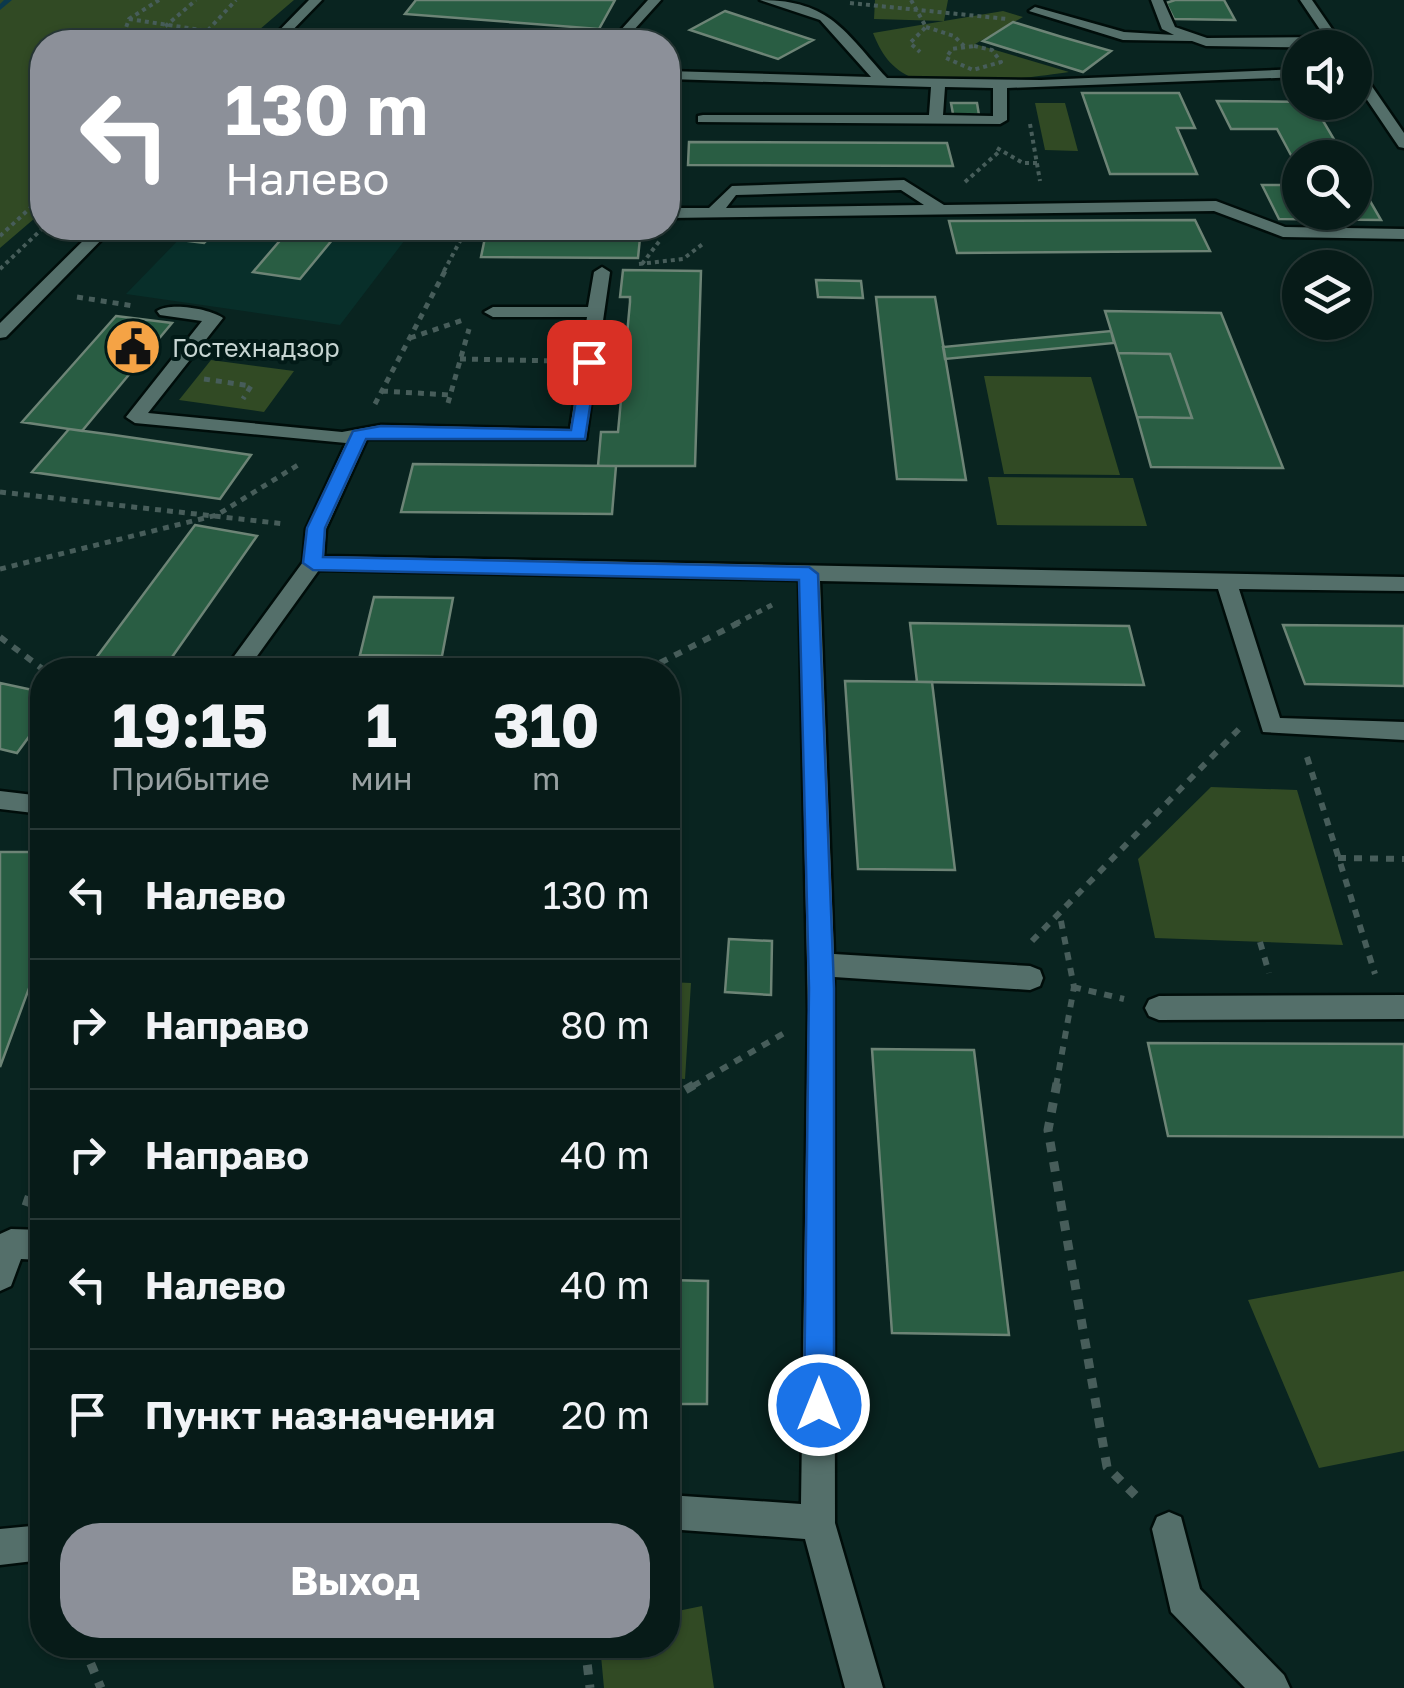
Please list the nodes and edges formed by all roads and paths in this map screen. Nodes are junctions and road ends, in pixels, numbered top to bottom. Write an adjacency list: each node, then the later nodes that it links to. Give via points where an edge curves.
1 (159, 0): 15 (path)
2 (196, 0): 16 (path)
3 (236, 0): 21 (path)
4 (316, 0): 22 (street)
5 (655, 0): 23 (street)
6 (766, 0): 10 (street)
7 (910, 0): 12 (path)
8 (1158, 0): 25 (street, via 1169,29)
9 (1306, 0): 24 (street)
10 (811, 6): 33 (street)
11 (874, 6): 12 (path)
12 (918, 9): 14 (path); 17 (path)
13 (1034, 11): 25 (street, via 1123,36)
14 (946, 12)
15 (128, 19): 16 (path); 18 (path)
16 (165, 27): 19 (path); 20 (path)
17 (926, 28): 27 (path); 28 (path, via 910,43)
18 (125, 30)
19 (161, 30)
20 (197, 30)
21 (209, 30)
22 (286, 30)
23 (627, 30)
24 (1326, 30)
25 (1206, 42): 26 (street)
26 (1282, 43)
27 (965, 46)
28 (930, 54)
29 (946, 54): 30 (path)
30 (938, 55)
31 (1282, 73): 36 (street)
32 (680, 75): 33 (street)
33 (883, 82): 34 (street)
34 (938, 82): 35 (street); 38 (street)
35 (1000, 83): 36 (street); 38 (street, via 1000,120)
36 (1022, 84): 42 (path)
37 (1372, 96): 41 (street)
38 (936, 118): 39 (street)
39 (703, 119): 40 (path)
40 (680, 136)
41 (1404, 142)
42 (1046, 206): 45 (street); 46 (street, via 1216,206 1283,232)
43 (30, 208): 47 (path)
44 (680, 214): 45 (street)
45 (719, 214): 51 (path, via 696,253 674,263)
46 (1404, 234)
47 (0, 236)
48 (30, 240): 52 (path)
49 (92, 240): 54 (street)
50 (461, 240): 61 (path)
51 (638, 264)
52 (0, 269)
53 (602, 272): 57 (street)
54 (42, 291): 55 (path); 59 (street)
55 (166, 311): 68 (street, via 214,318 135,416)
56 (494, 312): 57 (street)
57 (596, 312): 68 (street, via 579,435)
58 (446, 325): 61 (path)
59 (0, 333)
60 (467, 336): 62 (path)
61 (410, 338): 65 (path)
62 (460, 359): 63 (path); 65 (path, via 450,395)
63 (568, 362)
64 (197, 378): 66 (path, via 250,386)
65 (382, 391): 67 (path)
66 (238, 408)
67 (373, 408)
68 (350, 436): 70 (path); 71 (street)
69 (0, 492): 70 (path)
70 (217, 515): 71 (path); 73 (path)
71 (316, 528): 72 (street)
72 (313, 563): 74 (street); 78 (street)
73 (0, 569)
74 (809, 580): 75 (street); 79 (path); 89 (street)
75 (1226, 582): 76 (street); 81 (street)
76 (1404, 584)
77 (0, 637): 80 (path)
78 (244, 658)
79 (668, 658)
80 (30, 660)
81 (1264, 701): 82 (street, via 1270,726); 88 (path)
82 (1297, 727): 83 (street); 86 (path)
83 (1404, 731)
84 (0, 800): 85 (street)
85 (30, 804)
86 (1338, 858): 87 (path); 93 (path)
87 (1404, 860)
88 (1060, 916): 90 (path); 92 (path)
89 (821, 964): 90 (street); 95 (street)
90 (995, 974): 91 (street)
91 (1030, 978): 92 (path)
92 (1074, 987): 94 (path); 101 (path, via 1048,1130 1107,1467)
93 (1395, 1007): 94 (street)
94 (1159, 1008)
95 (822, 1011): 96 (path); 100 (street)
96 (680, 1093)
97 (30, 1245): 98 (street, via 11,1244)
98 (0, 1275)
99 (680, 1513): 100 (street)
100 (818, 1523): 108 (street)
101 (1169, 1528): 109 (street, via 1184,1600)
102 (30, 1544): 103 (street)
103 (0, 1548)
104 (88, 1658): 106 (path)
105 (587, 1658): 107 (path)
106 (101, 1688)
107 (590, 1688)
108 (864, 1688)
109 (1271, 1688)

